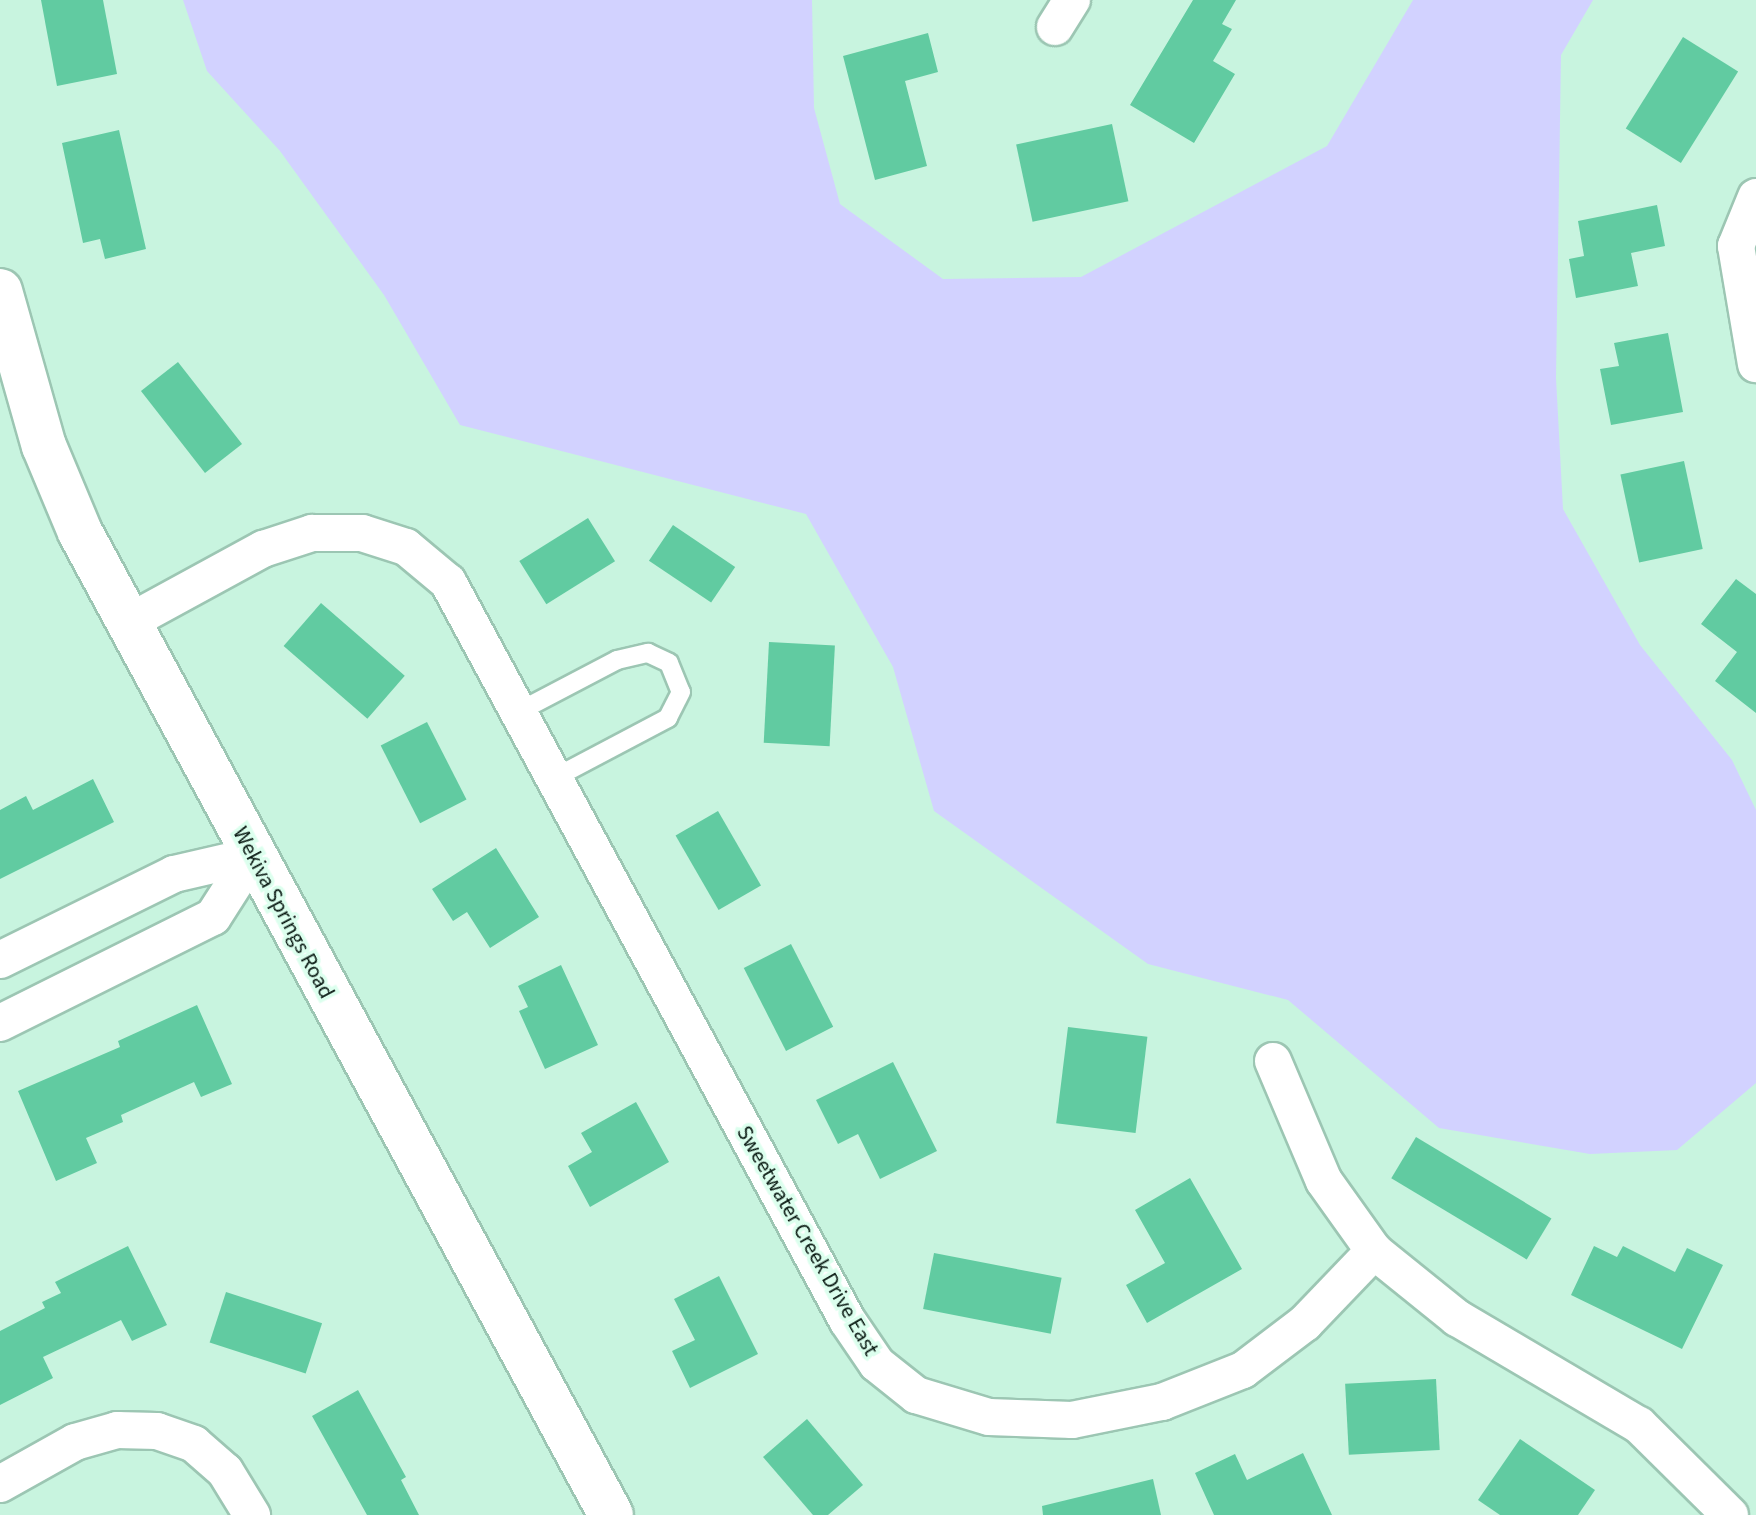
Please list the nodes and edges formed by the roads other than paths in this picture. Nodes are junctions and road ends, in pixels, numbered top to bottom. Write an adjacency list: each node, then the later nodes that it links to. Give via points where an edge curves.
1 (1756, 197): 3 (street, via 1736,246)
2 (0, 291): 4 (main road, Wekiva Springs Road, via 44,446 80,532)
3 (1756, 364)
4 (129, 622): 5 (street, Sweetwater Creek Drive East, via 263,549 312,533 362,533 406,547 448,582); 7 (main road, Wekiva Springs Road)
5 (518, 712): 6 (street, Sweetwater Creek Drive East); 6 (lane, via 617,660 648,653 669,663 681,692 668,718)
6 (554, 778): 11 (street, Sweetwater Creek Drive East, via 847,1320 877,1364 916,1395 989,1417 1072,1420 1162,1402 1243,1370 1305,1323)
7 (252, 856): 8 (street, via 174,874); 9 (street, via 213,917); 14 (main road, Wekiva Springs Road)
8 (0, 960)
9 (0, 1022)
10 (1273, 1061): 11 (street, via 1324,1181)
11 (1374, 1251): 15 (street, via 1457,1318 1639,1425)
12 (0, 1484): 13 (street, via 75,1442 117,1430 157,1431 194,1444 225,1471)
13 (252, 1515)
14 (611, 1515)
15 (1730, 1515)

